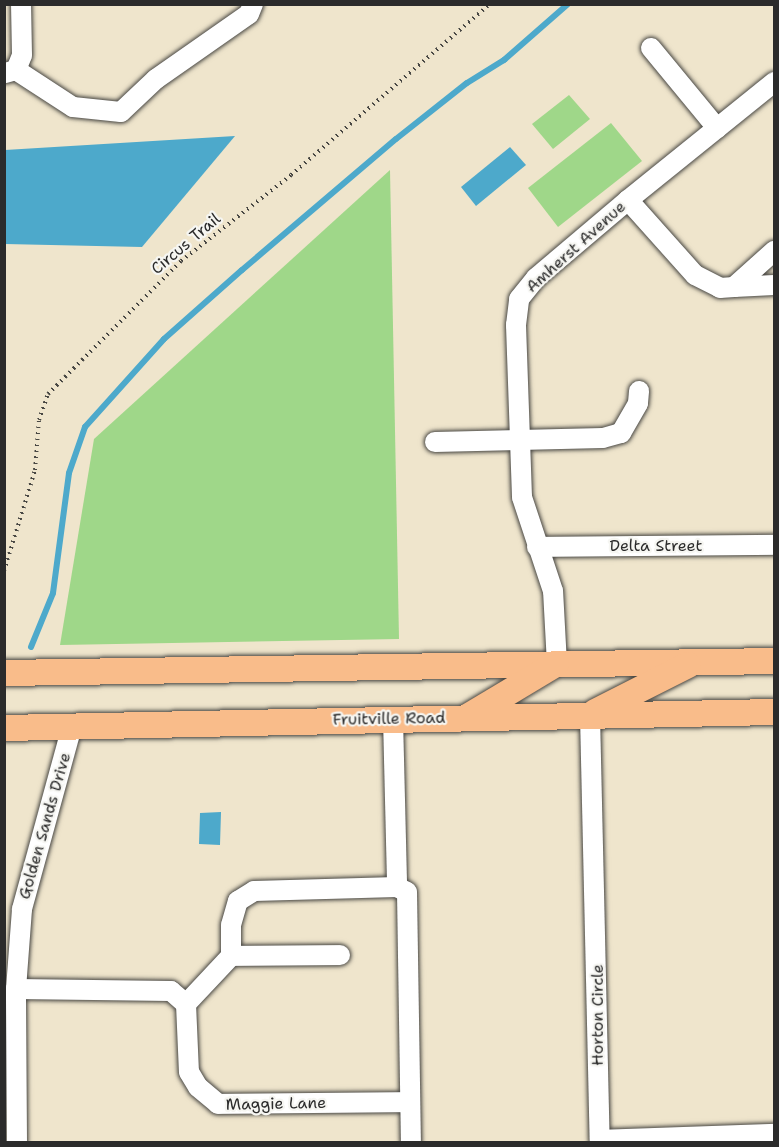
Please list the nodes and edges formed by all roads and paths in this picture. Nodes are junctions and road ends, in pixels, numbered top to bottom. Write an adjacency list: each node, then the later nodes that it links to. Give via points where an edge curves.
1 (21, 4): 5 (street, via 22,55)
2 (253, 4): 5 (street, via 249,14 156,79 121,112 73,107)
3 (490, 4): 17 (path, Circus Trail, via 291,175 181,261 48,394 39,420 35,470)
4 (651, 48): 7 (street)
5 (10, 72)
6 (774, 82): 7 (street, Amherst Avenue)
7 (717, 128): 8 (street, Amherst Avenue)
8 (628, 200): 11 (street, via 695,275 720,288); 14 (street, Amherst Avenue, via 536,279 519,299 516,325)
9 (774, 251): 11 (street)
10 (774, 285): 11 (street)
11 (734, 287)
12 (639, 391): 14 (street, via 635,410 621,433 603,438)
13 (435, 442): 14 (street)
14 (520, 442): 16 (street, Amherst Avenue, via 522,498)
15 (774, 545): 16 (street, Delta Street)
16 (537, 547): 20 (street, Amherst Avenue, via 553,591)
17 (4, 571)
18 (774, 661): 19 (main road)
19 (694, 662): 20 (main road); 23 (main road)
20 (557, 664): 21 (main road); 24 (main road)
21 (4, 673)
22 (774, 712): 23 (main road, Fruitville Road)
23 (590, 715): 24 (main road, Fruitville Road); 34 (street, Horton Circle, via 600,1140)
24 (466, 717): 25 (main road, Fruitville Road)
25 (393, 718): 26 (main road, Fruitville Road); 28 (street)
26 (72, 726): 27 (main road, Fruitville Road); 31 (street, Golden Sands Drive, via 37,841 22,909)
27 (4, 728)
28 (397, 887): 29 (street, via 254,891 238,901 231,925); 33 (street, via 407,892 410,909)
29 (231, 956): 30 (street); 32 (street)
30 (340, 956)
31 (16, 989): 32 (street, via 171,991); 35 (street, Golden Sands Drive)
32 (186, 1004): 33 (street, Maggie Lane, via 189,1072 198,1087 218,1104)
33 (410, 1102): 36 (street)
34 (774, 1134)
35 (17, 1143)
36 (411, 1143)

